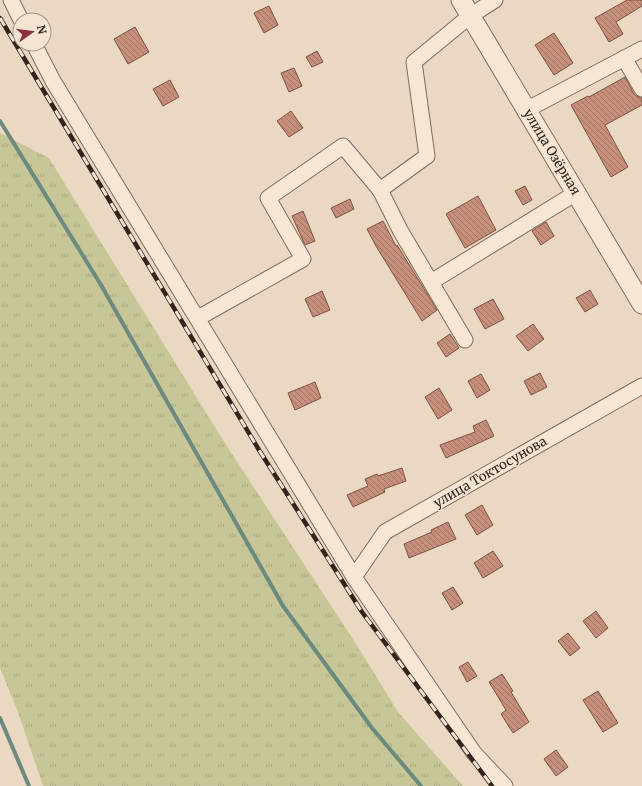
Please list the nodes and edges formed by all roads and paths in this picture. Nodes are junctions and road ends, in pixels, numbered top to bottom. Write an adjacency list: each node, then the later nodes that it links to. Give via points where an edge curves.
1 (11, 0): 4 (street)
2 (495, 0): 3 (street)
3 (466, 8): 9 (street, улица Озёрная); 10 (street, via 414,62 427,156)
4 (18, 12)
5 (642, 49): 7 (street)
6 (38, 52): 14 (street, via 53,81)
7 (624, 58): 8 (street); 9 (street)
8 (642, 90)
9 (526, 110): 11 (street, улица Озёрная)
10 (380, 190): 12 (street); 14 (street, via 343,146 268,198 302,259)
11 (576, 193): 12 (street); 13 (street, улица Озёрная)
12 (431, 282): 15 (street)
13 (642, 304)
14 (198, 318): 17 (street)
15 (465, 340)
16 (642, 386): 17 (street, улица Токтосунова, via 385,532)
17 (354, 577): 18 (street, via 474,753)
18 (505, 786)

